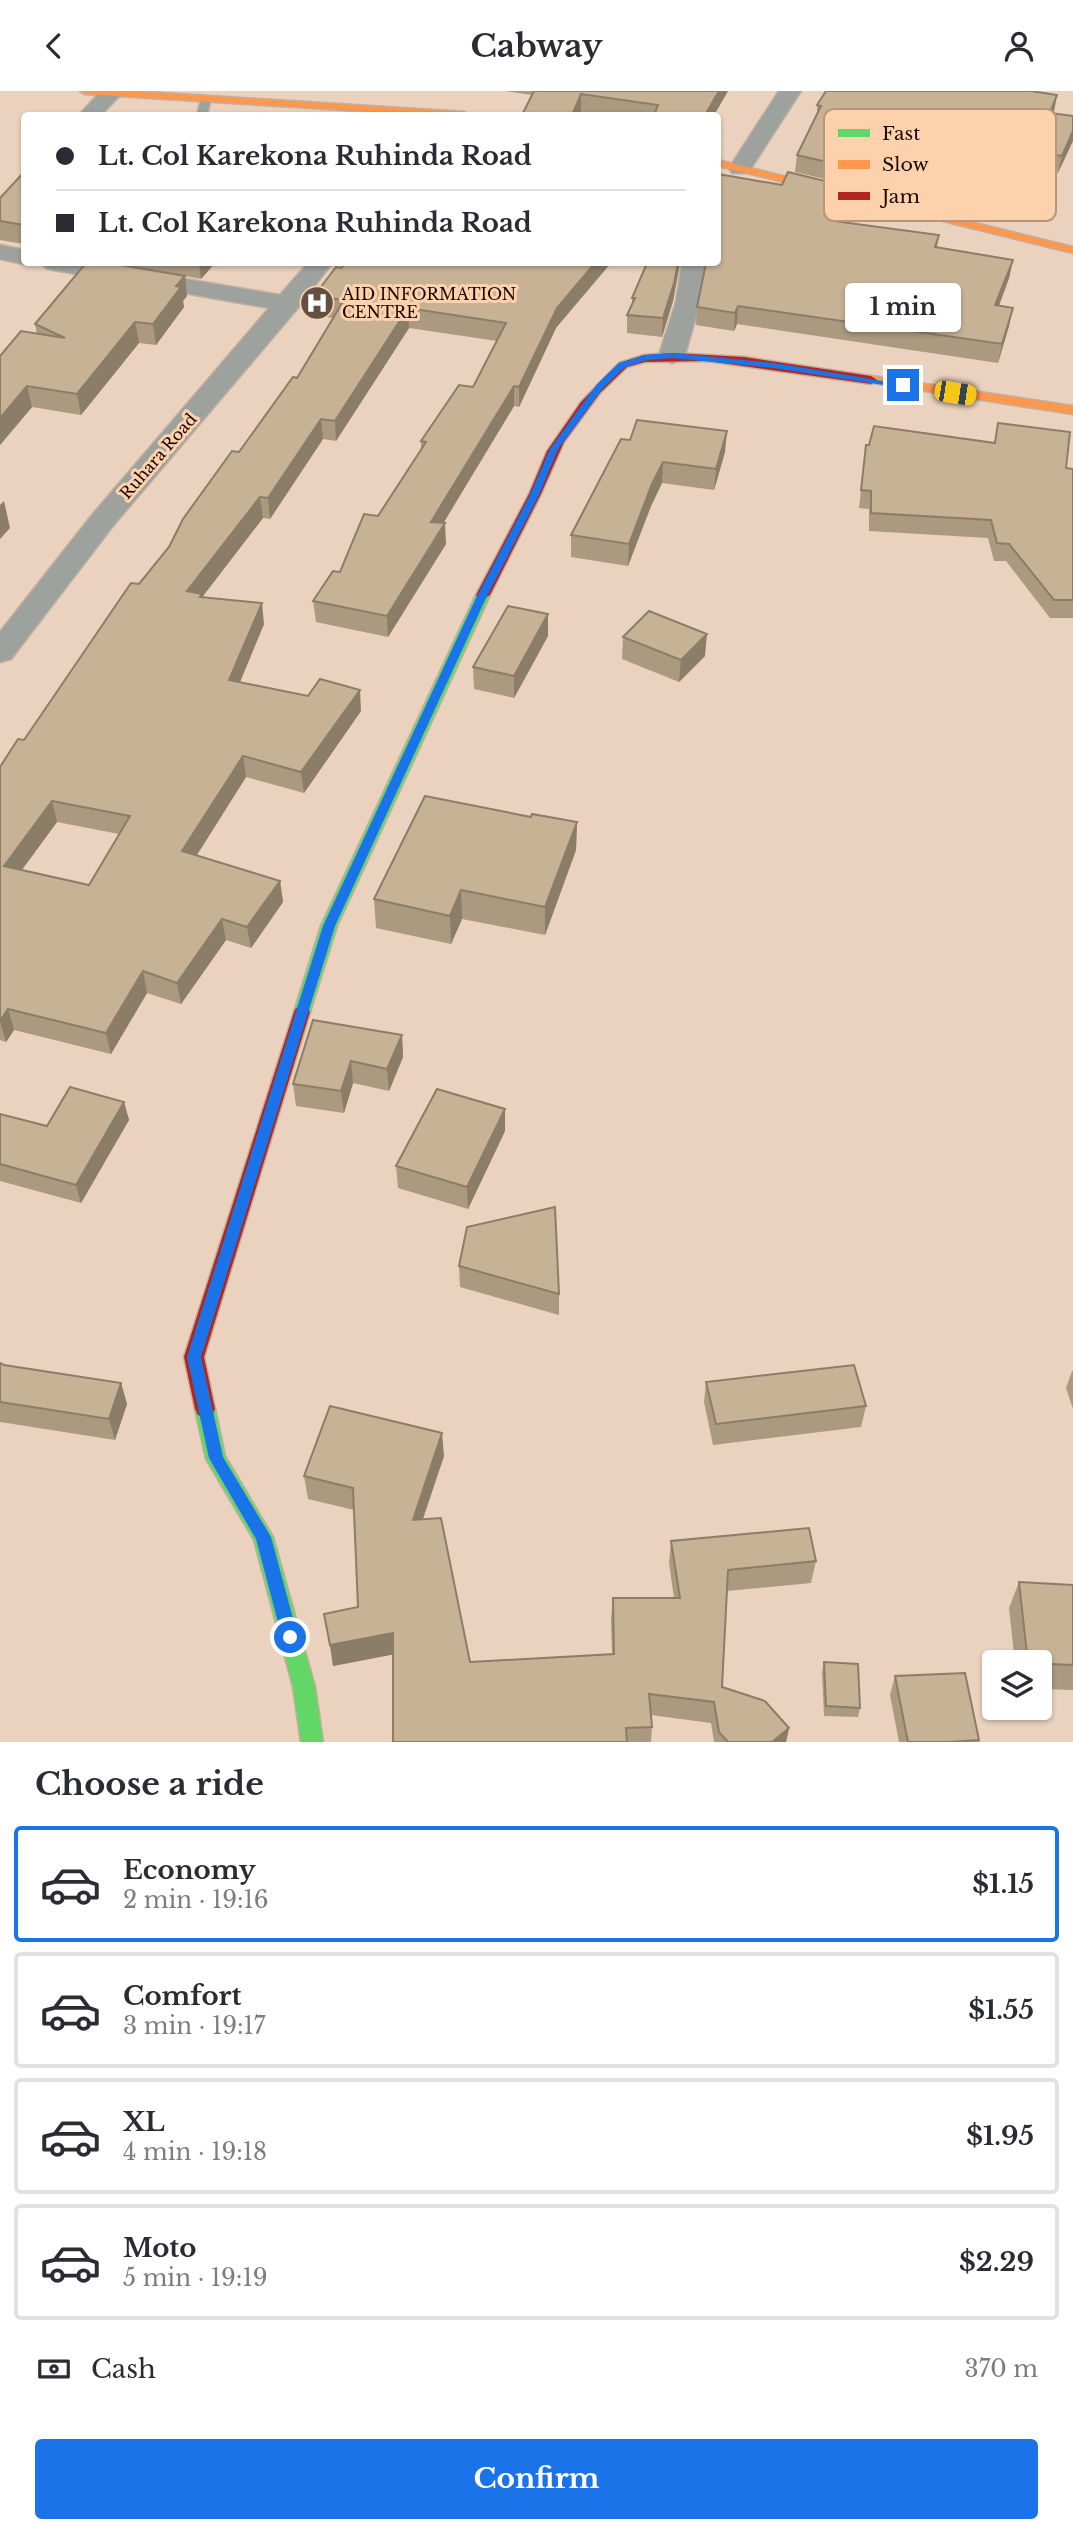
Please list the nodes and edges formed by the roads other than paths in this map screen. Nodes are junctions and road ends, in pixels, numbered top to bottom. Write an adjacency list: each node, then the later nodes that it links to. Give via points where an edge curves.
1 (85, 91): 3 (street)
2 (790, 91): 10 (street)
3 (111, 93): 4 (street); 6 (street)
4 (154, 93): 5 (street)
5 (206, 98): 7 (lane); 8 (street)
6 (92, 112)
7 (203, 112)
8 (407, 112)
9 (721, 164): 10 (street)
10 (740, 168): 11 (street)
11 (824, 189)
12 (955, 221): 13 (street)
13 (1073, 250)
14 (0, 252): 15 (street)
15 (21, 256)
16 (71, 266): 19 (street)
17 (318, 266): 19 (street, Ruhara Road)
18 (694, 266): 20 (street)
19 (288, 304): 22 (street, Ruhara Road, via 102,521)
20 (672, 355): 21 (street, via 774,365); 23 (street, via 622,365 600,386 554,449 481,598 329,926 194,1357 216,1458 263,1537 304,1688)
21 (1073, 409)
22 (0, 652)
23 (312, 1742)

